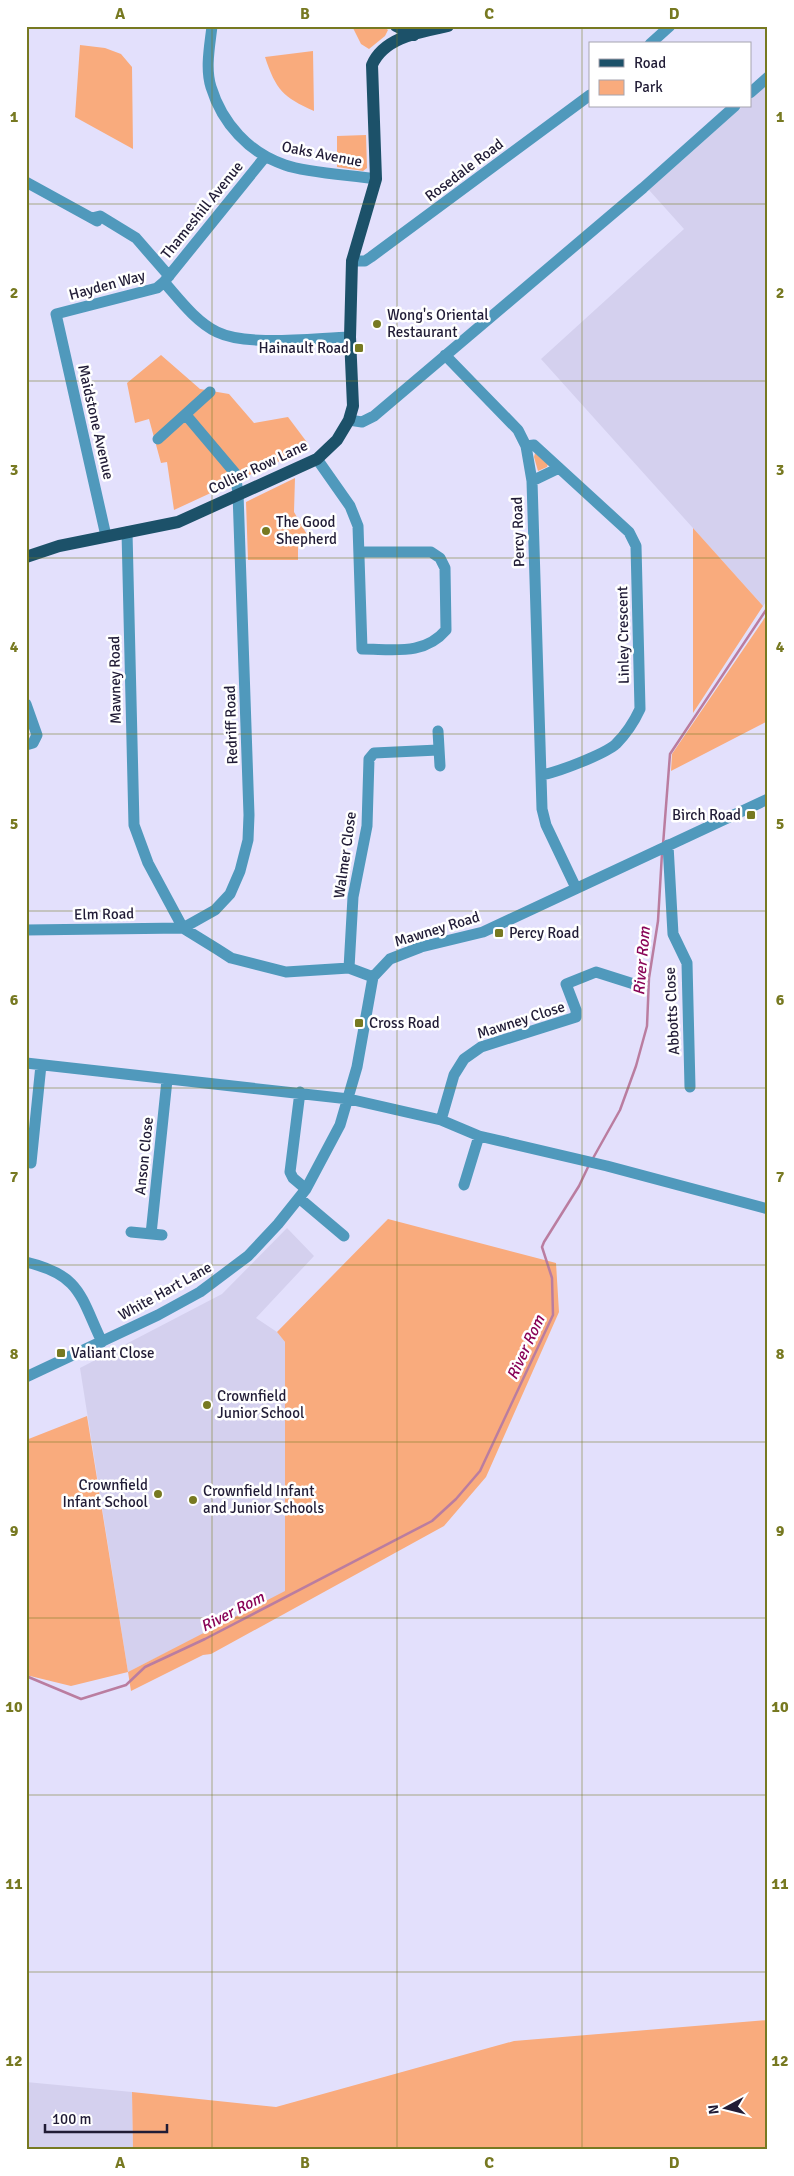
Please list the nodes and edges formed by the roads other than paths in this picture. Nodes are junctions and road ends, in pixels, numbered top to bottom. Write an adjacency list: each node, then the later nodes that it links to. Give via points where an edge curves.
1 (212, 26): 11 (street, Oaks Avenue, via 208,57 211,86 224,116 242,140)
2 (396, 26): 5 (main road)
3 (448, 26): 5 (main road, Collier Row Lane)
4 (670, 26): 6 (street)
5 (414, 35): 12 (main road, Collier Row Lane, via 389,44 378,53 372,65)
6 (652, 42)
7 (768, 77): 8 (street)
8 (752, 90)
9 (589, 96): 14 (street, Rosedale Road, via 371,257 365,261)
10 (733, 108): 18 (street, via 491,319)
11 (265, 157): 12 (street, Oaks Avenue, via 286,166); 15 (street, Thameshill Avenue)
12 (376, 179): 14 (main road, Collier Row Lane)
13 (26, 182): 15 (street, via 94,219 100,216 136,238)
14 (352, 261): 17 (main road, Collier Row Lane)
15 (166, 279): 16 (street, Hayden Way, via 157,288); 17 (street, via 198,319 216,332 239,340)
16 (56, 314): 29 (street, Maidstone Avenue)
17 (350, 337): 21 (main road, Collier Row Lane, via 353,406)
18 (445, 355): 21 (street, via 369,420); 23 (street, Linley Crescent, via 477,385)
19 (210, 392): 20 (street)
20 (186, 415): 22 (street); 27 (street, Redriff Road, via 235,473)
21 (349, 420): 24 (main road, Collier Row Lane, via 337,440)
22 (158, 439)
23 (524, 442): 25 (street, Linley Crescent, via 534,445); 26 (street, Percy Road)
24 (317, 459): 27 (main road, Collier Row Lane); 30 (street, via 350,506 358,526)
25 (559, 468): 26 (street); 37 (street, Linley Crescent, via 629,532 636,546 640,709 615,745)
26 (532, 481): 37 (street, Percy Road)
27 (238, 493): 28 (main road, Collier Row Lane, via 178,522); 41 (street, Redriff Road, via 248,840 230,894 214,910)
28 (127, 532): 29 (main road, Collier Row Lane); 41 (street, Mawney Road, via 133,820 148,863)
29 (106, 536): 31 (main road, Collier Row Lane)
30 (360, 552): 30 (street, via 362,649 420,648 437,641 446,630 445,568 440,558 431,552)
31 (26, 557)
32 (26, 704): 34 (street, via 37,735 33,743)
33 (438, 731): 35 (street)
34 (26, 745)
35 (438, 750): 36 (street); 43 (street, Walmer Close, via 374,752 369,759 367,826 354,897)
36 (440, 766)
37 (541, 775): 40 (street, Percy Road, via 546,825)
38 (768, 799): 39 (street, Mawney Road)
39 (663, 848): 40 (street, Mawney Road); 49 (street, Abbotts Close, via 673,934 687,963)
40 (576, 888): 44 (street, Mawney Road, via 483,932 402,953 390,959)
41 (183, 928): 42 (street, Elm Road); 43 (street, Mawney Road, via 231,958 286,972)
42 (26, 930)
43 (349, 968): 44 (street, Mawney Road)
44 (373, 977): 51 (street, White Hart Lane)
45 (637, 985): 52 (street, Mawney Close, via 596,972 566,984 576,1017 481,1047 464,1059 454,1075)
46 (26, 1063): 47 (street)
47 (41, 1065): 48 (street); 54 (street)
48 (167, 1080): 50 (street); 58 (street, Anson Close, via 157,1235)
49 (690, 1088)
50 (300, 1092): 51 (street); 56 (street, via 290,1172)
51 (349, 1099): 52 (street); 56 (street, White Hart Lane, via 340,1125)
52 (441, 1120): 53 (street)
53 (479, 1136): 55 (street); 57 (street)
54 (31, 1163)
55 (464, 1185)
56 (303, 1193): 59 (street); 61 (street, White Hart Lane, via 248,1256 218,1280 158,1315)
57 (768, 1209)
58 (131, 1232)
59 (344, 1236)
60 (26, 1262): 61 (street, via 59,1272 77,1288)
61 (102, 1342): 62 (street, White Hart Lane)
62 (26, 1377)

